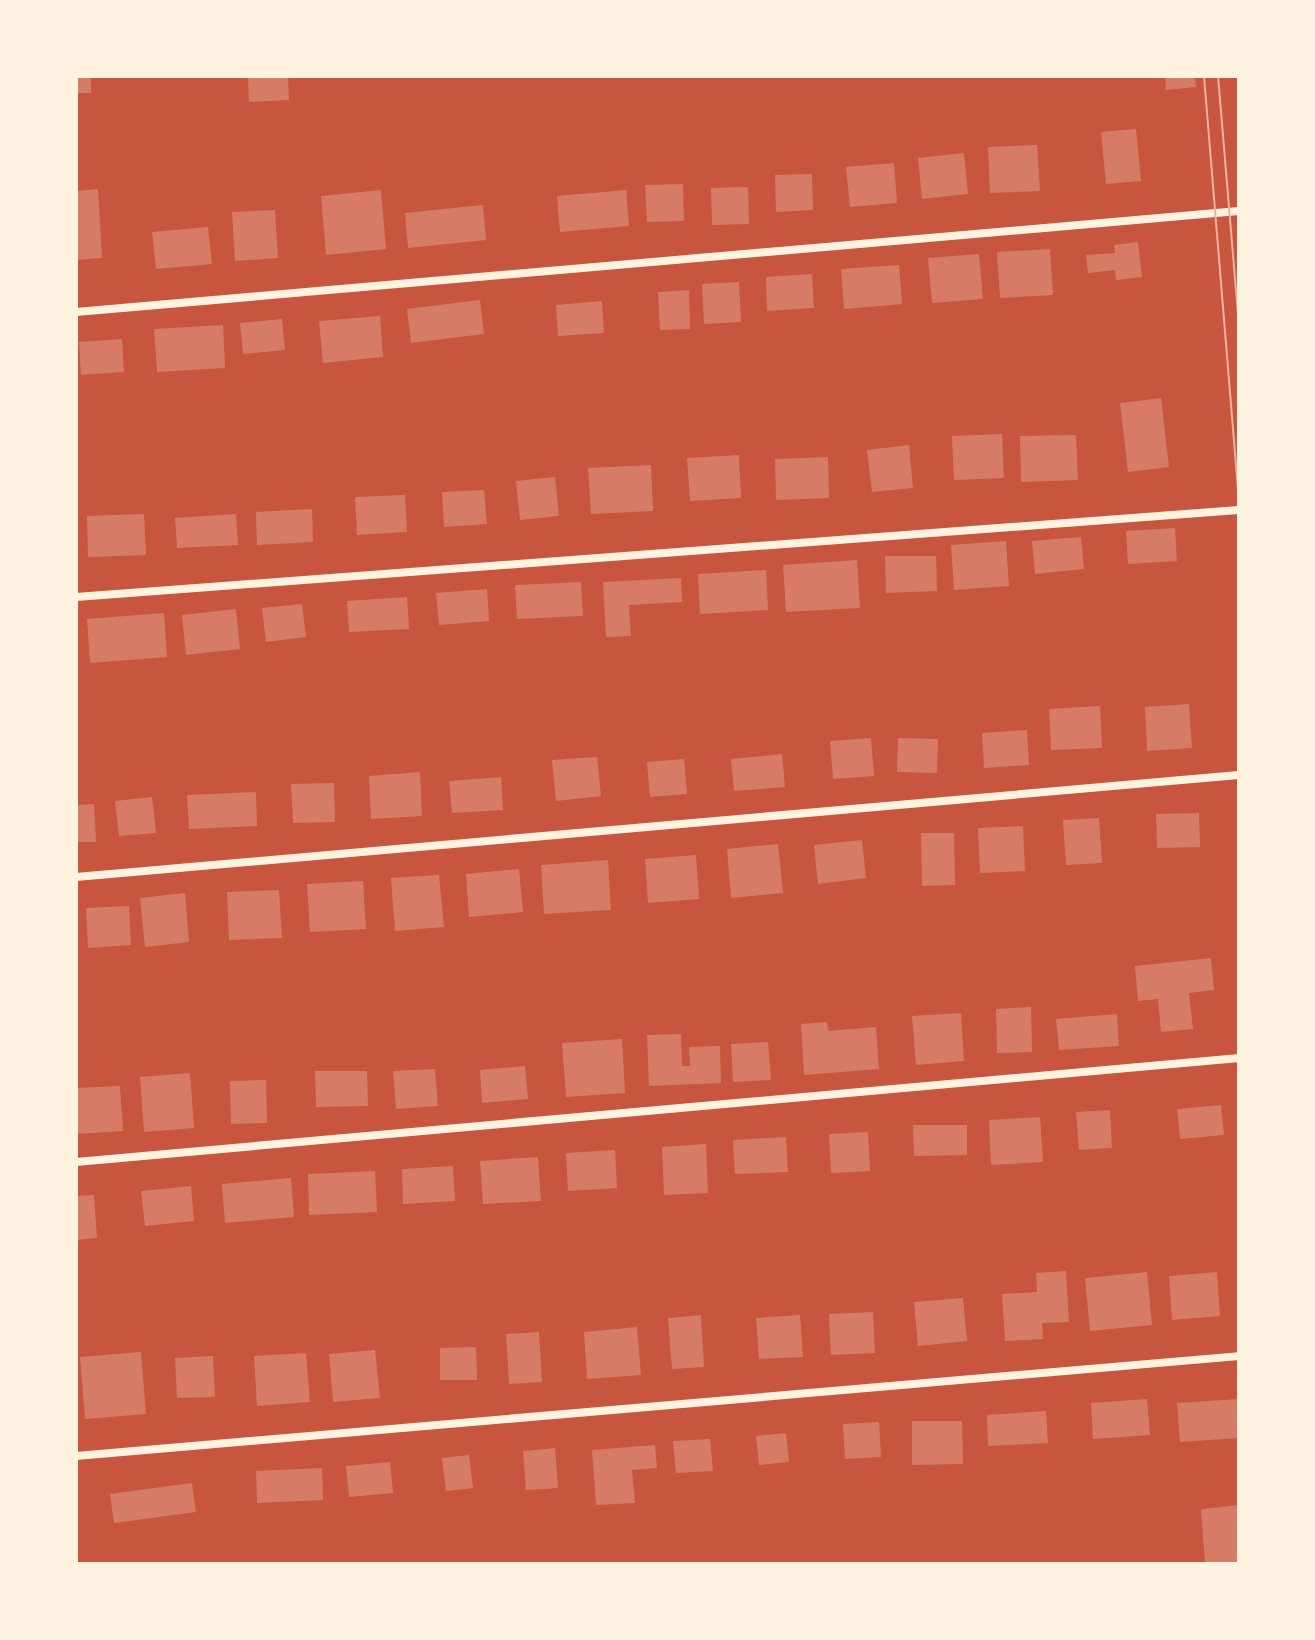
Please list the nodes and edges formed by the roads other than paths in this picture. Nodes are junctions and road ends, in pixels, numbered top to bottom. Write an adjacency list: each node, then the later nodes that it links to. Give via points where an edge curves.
1 (1239, 211): 2 (street)
2 (76, 312)
3 (1239, 510): 4 (street)
4 (76, 597)
5 (1239, 775): 6 (street)
6 (76, 877)
7 (1239, 1058): 8 (street)
8 (76, 1162)
9 (1239, 1356): 10 (street)
10 (76, 1456)

